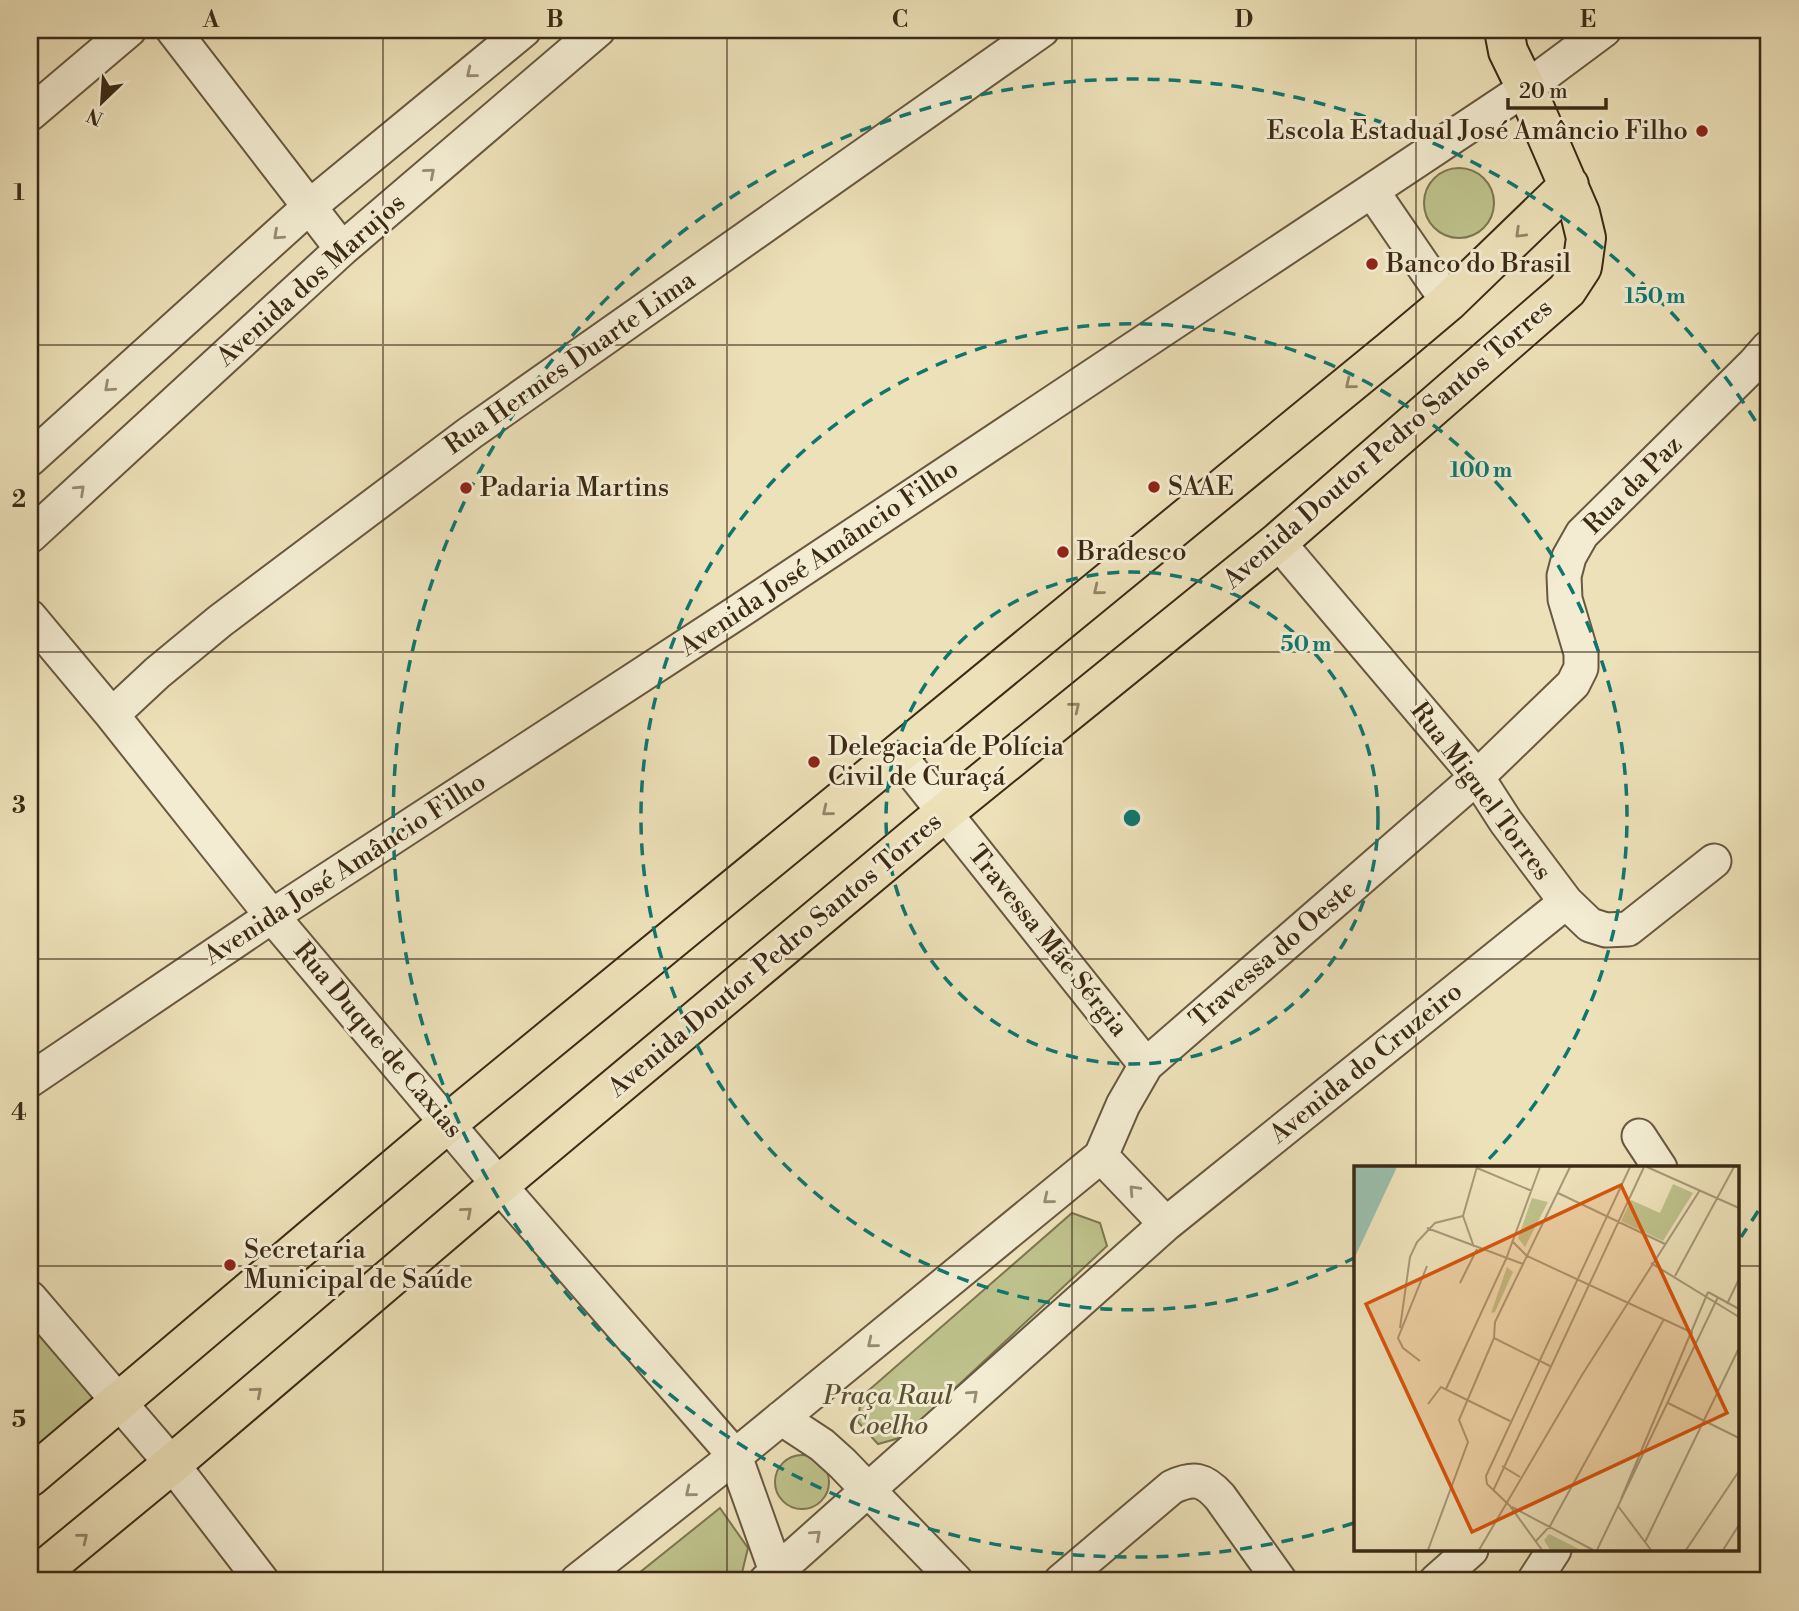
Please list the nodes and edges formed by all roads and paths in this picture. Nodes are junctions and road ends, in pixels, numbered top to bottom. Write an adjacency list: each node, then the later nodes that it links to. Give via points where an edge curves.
1 (129, 30): 9 (street)
2 (173, 30): 12 (street)
3 (524, 30): 12 (street, Avenida dos Marujos, one-way to 12)
4 (597, 30): 13 (street, Avenida dos Marujos, one-way to 4)
5 (1042, 30): 20 (street, Rua Hermes Duarte Lima, via 470,433 220,621)
6 (1604, 30): 8 (street, Avenida José Amâncio Filho)
7 (1501, 37): 8 (main road, Avenida Doutor Pedro Santos Torres)
8 (1526, 88): 10 (main road, Avenida Doutor Pedro Santos Torres); 11 (street, Avenida José Amâncio Filho)
9 (30, 114)
10 (1569, 185): 14 (main road, one-way to 14); 18 (main road, Avenida Doutor Pedro Santos Torres, via 1586,238 1582,267 1567,290)
11 (1372, 191): 14 (street); 26 (street, Avenida José Amâncio Filho)
12 (309, 207): 13 (street); 16 (street, Avenida dos Marujos, one-way to 16)
13 (342, 249): 17 (street, Avenida dos Marujos, one-way to 13)
14 (1448, 302): 21 (main road, one-way to 21)
15 (1769, 346): 22 (street, Rua da Paz, via 1582,534 1564,576 1581,668 1573,684)
16 (30, 459)
17 (30, 536)
18 (1278, 542): 22 (street, Rua Miguel Torres); 23 (main road, Avenida Doutor Pedro Santos Torres, one-way to 18)
19 (30, 617): 20 (street, Rua Duque de Caxias)
20 (112, 715): 26 (street, Rua Duque de Caxias)
21 (897, 753): 23 (street, Travessa Mãe Sérgia); 29 (main road, one-way to 29)
22 (1477, 777): 25 (street, Rua Miguel Torres); 27 (street, Travessa do Oeste)
23 (946, 812): 27 (street, Travessa Mãe Sérgia); 33 (main road, Avenida Doutor Pedro Santos Torres)
24 (1714, 861): 25 (street, Rua Miguel Torres, via 1629,929 1590,925)
25 (1566, 902): 34 (street, Avenida do Cruzeiro)
26 (272, 916): 28 (street, Avenida José Amâncio Filho); 29 (street, Rua Duque de Caxias)
27 (1146, 1065): 31 (street, Travessa do Oeste)
28 (31, 1077)
29 (448, 1123): 33 (street, Rua Duque de Caxias); 36 (main road)
30 (1639, 1136): 32 (street)
31 (1101, 1156): 34 (street, one-way to 31); 37 (street, one-way to 37)
32 (1659, 1166)
33 (499, 1185): 38 (street, Rua Duque de Caxias); 39 (main road, Avenida Doutor Pedro Santos Torres, one-way to 33)
34 (1166, 1224): 41 (street, one-way to 34)
35 (30, 1298): 36 (street)
36 (120, 1403): 39 (street); 40 (main road)
37 (781, 1418): 38 (street); 41 (street, via 822,1445)
38 (735, 1456): 44 (street); 47 (street, one-way to 47)
39 (172, 1464): 45 (main road, Avenida Doutor Pedro Santos Torres, one-way to 39); 46 (street)
40 (30, 1477)
41 (867, 1489): 44 (street, one-way to 41); 48 (street)
42 (1469, 1552): 51 (street)
43 (1554, 1552): 52 (street)
44 (771, 1576)
45 (30, 1581)
46 (262, 1581)
47 (577, 1581)
48 (956, 1581)
49 (1061, 1581): 50 (street, via 1172,1487 1198,1479 1220,1497)
50 (1280, 1581)
51 (1436, 1581)
52 (1534, 1581)

